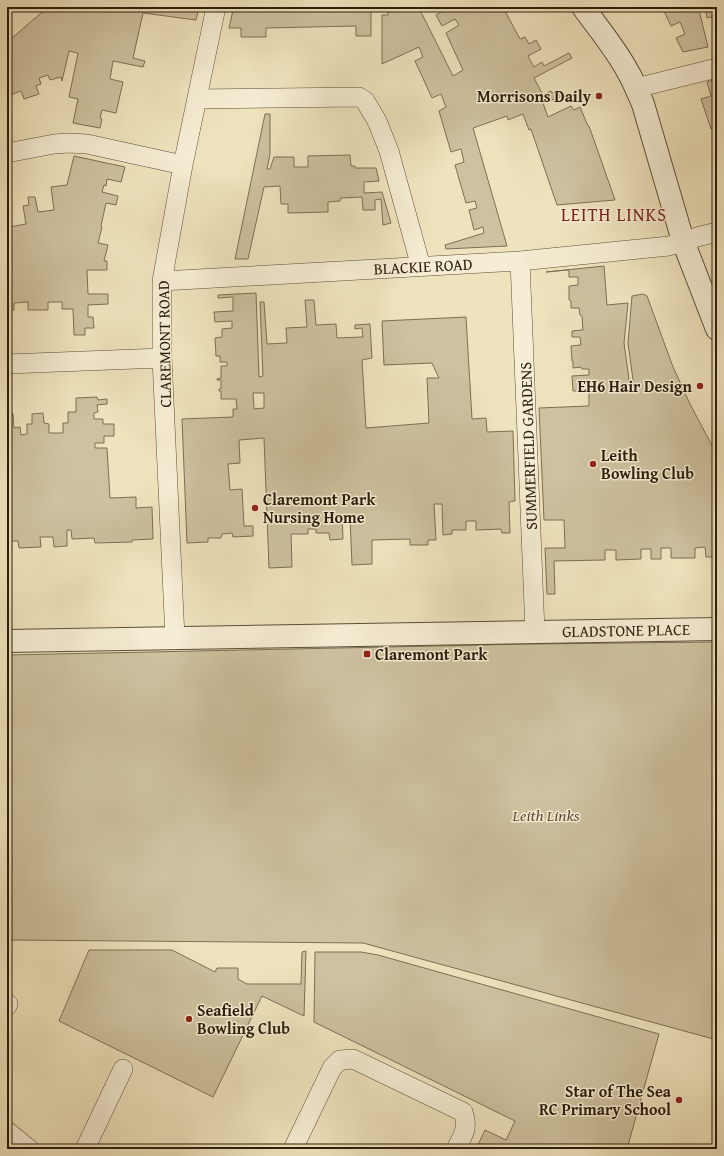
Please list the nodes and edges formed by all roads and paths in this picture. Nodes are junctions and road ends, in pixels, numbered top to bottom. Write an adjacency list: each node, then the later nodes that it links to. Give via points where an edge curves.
1 (216, 7): 5 (street, CLAREMONT ROAD)
2 (583, 7): 4 (street, via 619,57)
3 (717, 68): 4 (street)
4 (636, 88): 9 (street)
5 (197, 98): 7 (street, CLAREMONT ROAD); 11 (street, via 359,97 377,121 389,151)
6 (7, 153): 7 (street, via 74,143)
7 (183, 165): 12 (street, CLAREMONT ROAD)
8 (717, 232): 9 (street, BLACKIE ROAD)
9 (684, 241): 10 (street, BLACKIE ROAD, via 669,246); 13 (street)
10 (520, 261): 11 (street, BLACKIE ROAD); 17 (street, SUMMERFIELD GARDENS)
11 (421, 267): 12 (street, BLACKIE ROAD)
12 (162, 281): 14 (street, CLAREMONT ROAD)
13 (717, 329)
14 (162, 358): 15 (street); 18 (street, CLAREMONT ROAD)
15 (7, 364)
16 (717, 629): 17 (street, GLADSTONE PLACE)
17 (535, 632): 18 (street)
18 (175, 638): 19 (street)
19 (7, 641)
20 (123, 1069): 23 (street)
21 (7, 1131): 22 (street)
22 (29, 1149)
23 (85, 1149)
24 (293, 1149): 25 (street, via 332,1068 340,1060 353,1059 463,1112 466,1120 465,1130)
25 (456, 1149)

